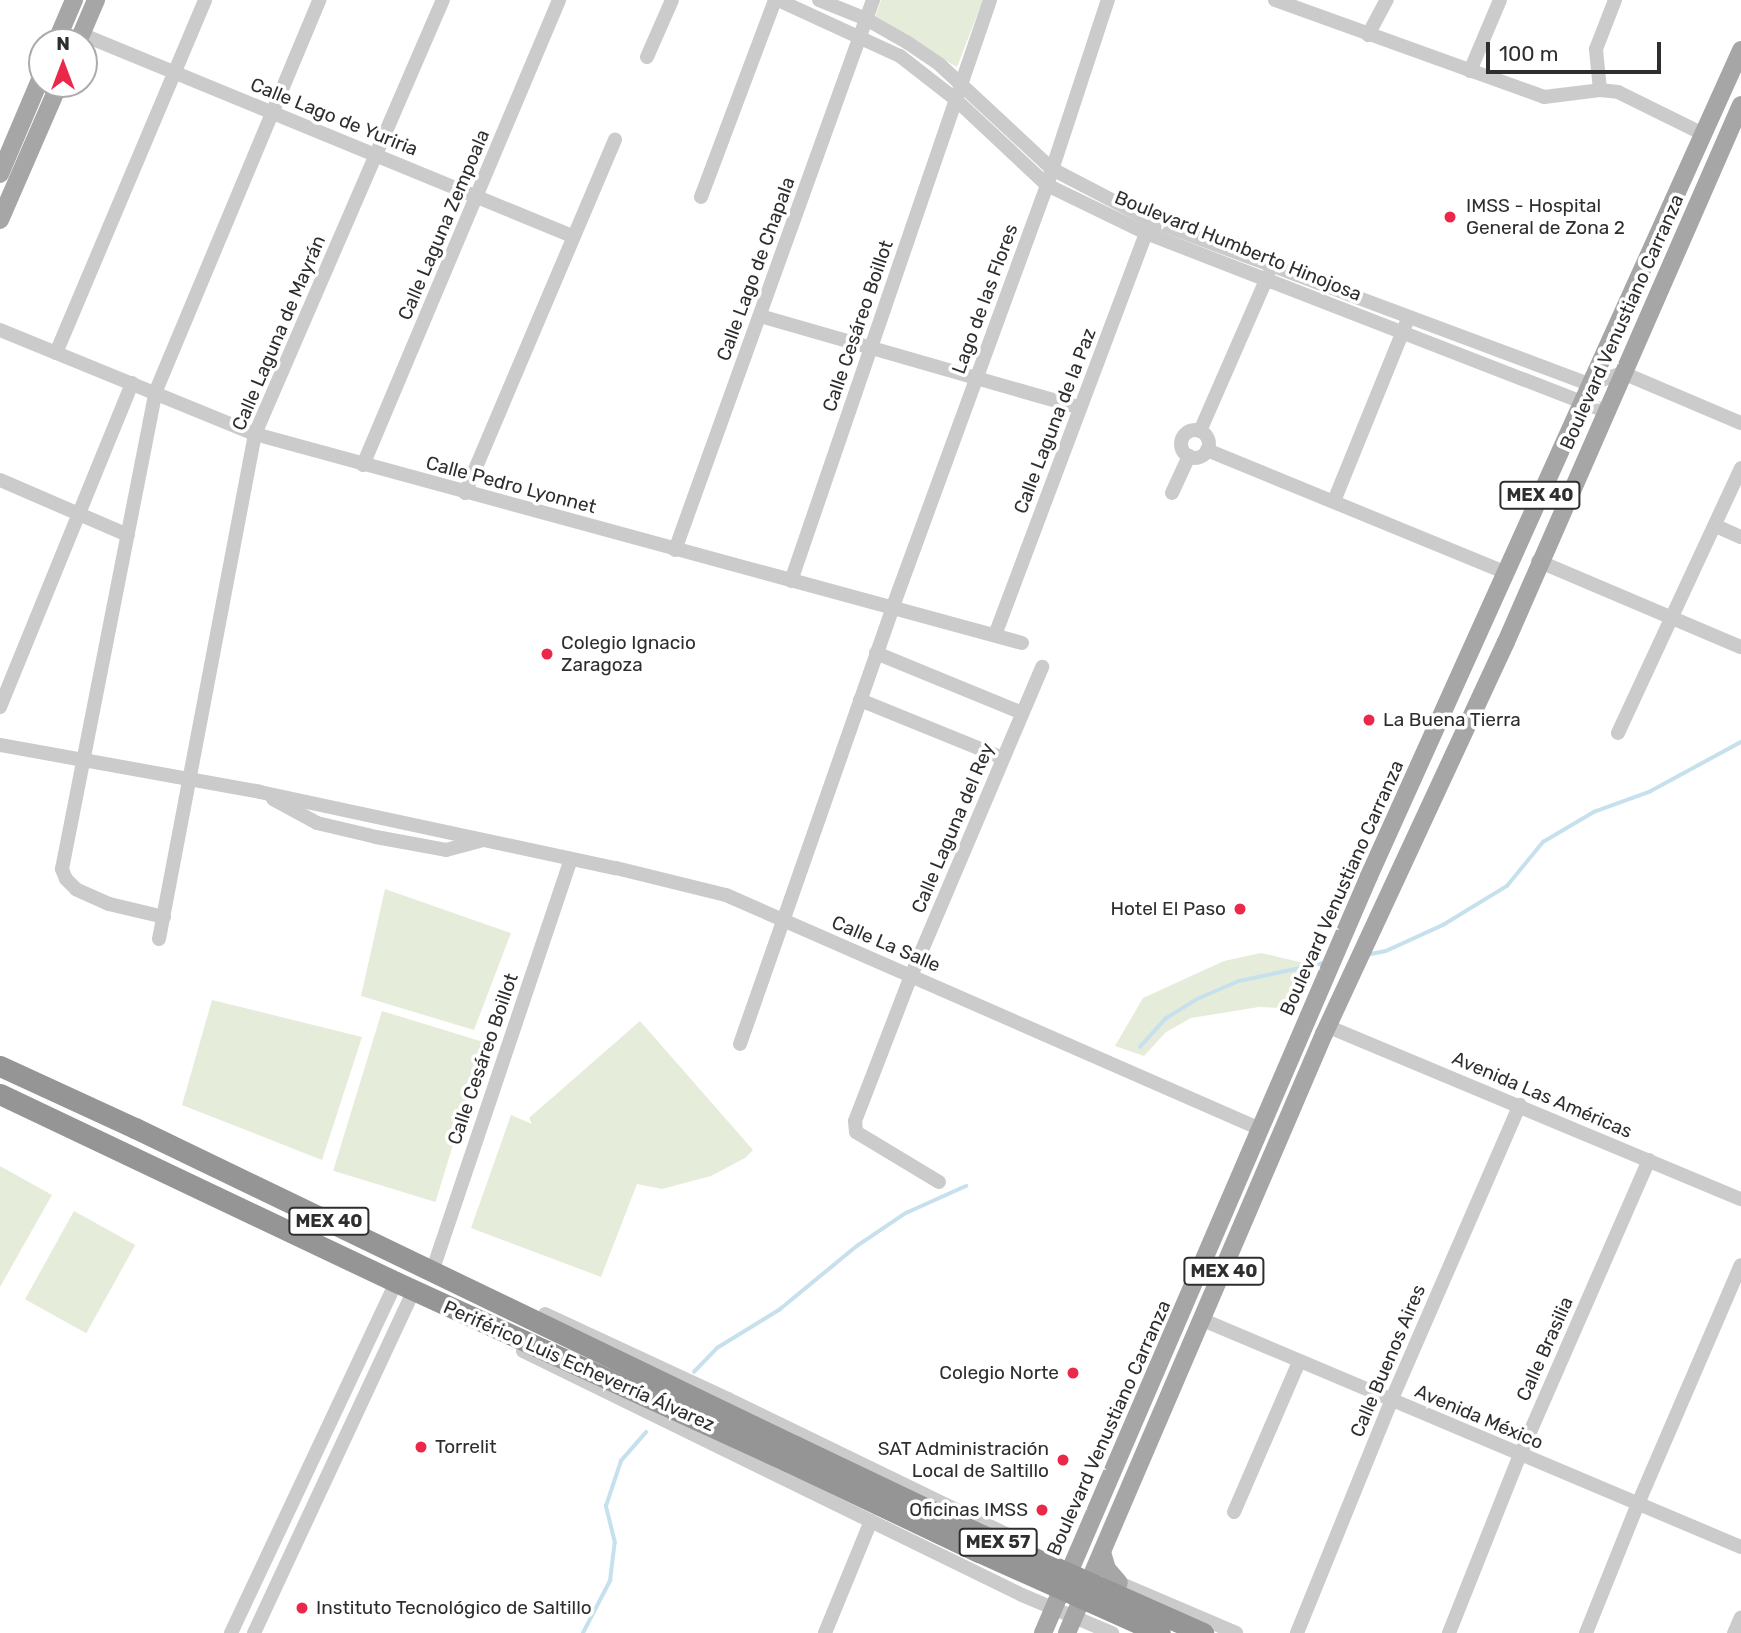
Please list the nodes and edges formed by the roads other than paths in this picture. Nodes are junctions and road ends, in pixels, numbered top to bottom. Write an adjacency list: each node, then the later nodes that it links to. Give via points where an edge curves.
1 (74, 0): 18 (main road)
2 (96, 0): 19 (main road)
3 (205, 0): 26 (street)
4 (319, 0): 32 (street)
5 (443, 0): 36 (street, Calle Laguna de Mayrán)
6 (559, 0): 40 (street, Calle Laguna Zempoala)
7 (672, 0): 24 (street)
8 (776, 0): 21 (street, Boulevard Humberto Hinojosa); 41 (street)
9 (819, 0): 17 (street, Boulevard Humberto Hinojosa)
10 (873, 0): 17 (street, Calle Lago de Chapala)
11 (989, 0): 27 (street, Calle Cesáreo Boillot)
12 (1108, 0): 37 (street, Lago de las Flores)
13 (1275, 0): 20 (street)
14 (1387, 0): 20 (street)
15 (1500, 0): 25 (street)
16 (1615, 0): 28 (street, via 1596,49)
17 (866, 19): 21 (street, Calle Lago de Chapala); 27 (street, Boulevard Humberto Hinojosa, via 908,43)
18 (62, 28)
19 (83, 28)
20 (1368, 35): 25 (street)
21 (860, 36): 31 (street, Boulevard Humberto Hinojosa, via 900,56); 47 (street, Calle Lago de Chapala)
22 (98, 45): 26 (street, Calle Lago de Yuriria)
23 (1741, 50): 34 (main road, Boulevard Venustiano Carranza / MEX 40)
24 (647, 57)
25 (1470, 71): 28 (street, via 1544,97)
26 (175, 72): 32 (street, Calle Lago de Yuriria); 52 (street)
27 (961, 83): 31 (street, Calle Cesáreo Boillot); 37 (street, Boulevard Humberto Hinojosa)
28 (1600, 90): 34 (street, via 1629,95)
29 (32, 98): 38 (main road)
30 (53, 98): 42 (main road)
31 (955, 99): 39 (street, Boulevard Humberto Hinojosa); 51 (street, Calle Cesáreo Boillot)
32 (273, 113): 36 (street, Calle Lago de Yuriria); 59 (street)
33 (1739, 116): 54 (main road, Boulevard Venustiano Carranza / MEX 40)
34 (1703, 134): 58 (main road, Boulevard Venustiano Carranza / MEX 40)
35 (615, 140): 44 (street)
36 (376, 155): 40 (street, Calle Lago de Yuriria); 65 (street, Calle Laguna de Mayrán)
37 (1052, 169): 39 (street, Lago de las Flores); 43 (street, Boulevard Humberto Hinojosa)
38 (0, 174)
39 (1047, 185): 43 (street, Boulevard Humberto Hinojosa); 56 (street, Lago de las Flores)
40 (476, 197): 44 (street, Calle Lago de Yuriria); 68 (street, Calle Laguna Zempoala)
41 (701, 197)
42 (0, 220)
43 (1148, 227): 45 (street, Boulevard Humberto Hinojosa); 46 (street, Boulevard Humberto Hinojosa); 61 (street, Calle Laguna de la Paz)
44 (572, 236): 71 (street)
45 (1273, 265): 46 (street); 48 (street, Boulevard Humberto Hinojosa)
46 (1265, 281): 50 (street, Boulevard Humberto Hinojosa); 64 (street)
47 (760, 316): 51 (street); 78 (street, Calle Lago de Chapala)
48 (1409, 316): 50 (street); 53 (street, Boulevard Humberto Hinojosa)
49 (0, 330): 52 (street, Calle Pedro Lyonnet)
50 (1402, 332): 55 (street, Boulevard Humberto Hinojosa); 73 (street)
51 (870, 349): 56 (street); 81 (street, Calle Cesáreo Boillot)
52 (56, 353): 57 (street, Calle Pedro Lyonnet)
53 (1517, 357): 55 (street); 58 (street, Boulevard Humberto Hinojosa)
54 (1623, 373): 58 (street); 62 (main road, Boulevard Venustiano Carranza / MEX 40); 63 (street)
55 (1510, 374): 60 (street, Boulevard Humberto Hinojosa)
56 (976, 379): 61 (street); 82 (street, Lago de las Flores)
57 (132, 383): 59 (street, Calle Pedro Lyonnet); 74 (street)
58 (1589, 384): 60 (main road, Boulevard Venustiano Carranza / MEX 40)
59 (155, 393): 65 (street, Calle Pedro Lyonnet); 76 (street)
60 (1582, 402): 62 (street, Boulevard Humberto Hinojosa); 80 (main road, Boulevard Venustiano Carranza / MEX 40)
61 (1080, 408): 84 (street, Calle Laguna de la Paz)
62 (1606, 411): 79 (main road, Boulevard Venustiano Carranza / MEX 40)
63 (1741, 423)
64 (1200, 431): 66 (street, via 1208,439); 67 (street, via 1187,433 1181,441)
65 (255, 434): 68 (street, Calle Pedro Lyonnet); 96 (street, Calle Laguna de Mayrán)
66 (1207, 450): 67 (street, via 1199,457); 73 (street)
67 (1189, 456): 72 (street)
68 (363, 465): 71 (street, Calle Pedro Lyonnet)
69 (1741, 468): 75 (street)
70 (0, 480): 74 (street)
71 (465, 493): 78 (street, Calle Pedro Lyonnet)
72 (1172, 493)
73 (1334, 501): 80 (street)
74 (78, 514): 76 (street); 90 (street)
75 (1716, 526): 77 (street); 83 (street)
76 (128, 535): 95 (street)
77 (1741, 537)
78 (675, 550): 81 (street, Calle Pedro Lyonnet)
79 (1538, 561): 83 (street); 102 (main road, Boulevard Venustiano Carranza / MEX 40)
80 (1505, 572): 109 (main road, Boulevard Venustiano Carranza / MEX 40)
81 (791, 581): 82 (street, Calle Pedro Lyonnet)
82 (892, 609): 84 (street, Calle Pedro Lyonnet); 87 (street, Lago de las Flores)
83 (1673, 618): 86 (street); 92 (street)
84 (995, 635): 85 (street, Calle Pedro Lyonnet)
85 (1022, 643)
86 (1741, 647)
87 (876, 653): 89 (street, Lago de las Flores); 91 (street)
88 (1042, 667): 91 (street, Calle Laguna del Rey)
89 (860, 699): 94 (street); 99 (street, Lago de las Flores)
90 (0, 708)
91 (1022, 713): 94 (street, Calle Laguna del Rey)
92 (1618, 733)
93 (0, 745): 95 (street, Calle La Salle)
94 (1003, 758): 101 (street, Calle Laguna del Rey)
95 (84, 762): 96 (street, Calle La Salle); 98 (street, via 62,869 65,879 109,904)
96 (192, 780): 97 (street, Calle La Salle, via 260,792 317,823 364,835 446,850 481,840); 98 (street, Calle Laguna de Mayrán)
97 (571, 859): 99 (street, Calle La Salle, via 726,895); 115 (street, Calle Cesáreo Boillot)
98 (164, 917): 100 (street, Calle Laguna de Mayrán)
99 (784, 921): 101 (street, Calle La Salle); 103 (street, Lago de las Flores)
100 (159, 939)
101 (911, 976): 109 (street, Calle La Salle); 111 (street, Calle Laguna del Rey, via 855,1121 856,1132)
102 (1329, 1027): 106 (street, Avenida Las Américas); 119 (main road, Boulevard Venustiano Carranza / MEX 40)
103 (740, 1044)
104 (0, 1066): 108 (highway, Periférico Luis Echeverría Álvarez / MEX 40)
105 (0, 1094): 107 (highway, Periférico Luis Echeverría Álvarez / MEX 40)
106 (1520, 1105): 110 (street, Avenida Las Américas); 121 (street, Calle Buenos Aires)
107 (37, 1111): 108 (highway, via 46,1107); 116 (highway, Periférico Luis Echeverría Álvarez / MEX 40)
108 (135, 1128): 113 (highway, Periférico Luis Echeverría Álvarez / MEX 40)
109 (1260, 1129): 130 (main road, Boulevard Venustiano Carranza / MEX 40)
110 (1649, 1160): 112 (street, Avenida Las Américas); 123 (street, Calle Brasilia)
111 (939, 1182)
112 (1741, 1199)
113 (314, 1213): 115 (highway, Periférico Luis Echeverría Álvarez / MEX 40); 116 (highway)
114 (1741, 1265): 124 (street)
115 (432, 1272): 117 (highway, Periférico Luis Echeverría Álvarez / MEX 40)
116 (405, 1286): 118 (highway, Periférico Luis Echeverría Álvarez / MEX 40); 139 (street); 140 (street)
117 (471, 1291): 122 (highway, Periférico Luis Echeverría Álvarez / MEX 40); 128 (street, Periférico Luis Echeverría Álvarez, via 550,1316)
118 (479, 1320): 122 (highway, Periférico Luis Echeverría Álvarez / MEX 40); 126 (street, via 506,1342 558,1369)
119 (1203, 1320): 120 (street, Avenida México); 129 (main road, Boulevard Venustiano Carranza / MEX 40)
120 (1299, 1362): 121 (street, Avenida México); 125 (street)
121 (1391, 1401): 123 (street, Avenida México); 146 (street, Calle Buenos Aires)
122 (791, 1454): 143 (highway, Periférico Luis Echeverría Álvarez / MEX 57, bridge, via 979,1552); 144 (highway, Periférico Luis Echeverría Álvarez / MEX 57, bridge)
123 (1520, 1455): 124 (street, Avenida México); 147 (street, Calle Brasilia)
124 (1637, 1506): 127 (street, Avenida México); 148 (street)
125 (1234, 1512)
126 (871, 1521): 134 (street); 141 (street)
127 (1741, 1547)
128 (1043, 1552): 130 (street, Periférico Luis Echeverría Álvarez); 134 (street, via 1051,1569 1047,1585)
129 (1102, 1552): 131 (main road, Boulevard Venustiano Carranza / MEX 40); 132 (main road, via 1107,1569)
130 (1072, 1564): 131 (street, Periférico Luis Echeverría Álvarez); 135 (main road, Boulevard Venustiano Carranza / MEX 40)
131 (1093, 1573): 132 (street, Periférico Luis Echeverría Álvarez); 137 (main road, Boulevard Venustiano Carranza / MEX 40)
132 (1119, 1583): 133 (street, Periférico Luis Echeverría Álvarez)
133 (1146, 1593): 138 (street, via 1115,1588 1100,1595 1095,1612); 145 (street, Periférico Luis Echeverría Álvarez)
134 (1022, 1595): 135 (street)
135 (1054, 1610): 137 (street); 142 (main road, Boulevard Venustiano Carranza / MEX 40)
136 (1741, 1617): 149 (street)
137 (1070, 1625): 138 (street)
138 (1108, 1631)
139 (231, 1633)
140 (254, 1633)
141 (825, 1633)
142 (1043, 1633)
143 (1160, 1633)
144 (1203, 1633)
145 (1236, 1633)
146 (1297, 1633)
147 (1450, 1633)
148 (1586, 1633)
149 (1734, 1633)

